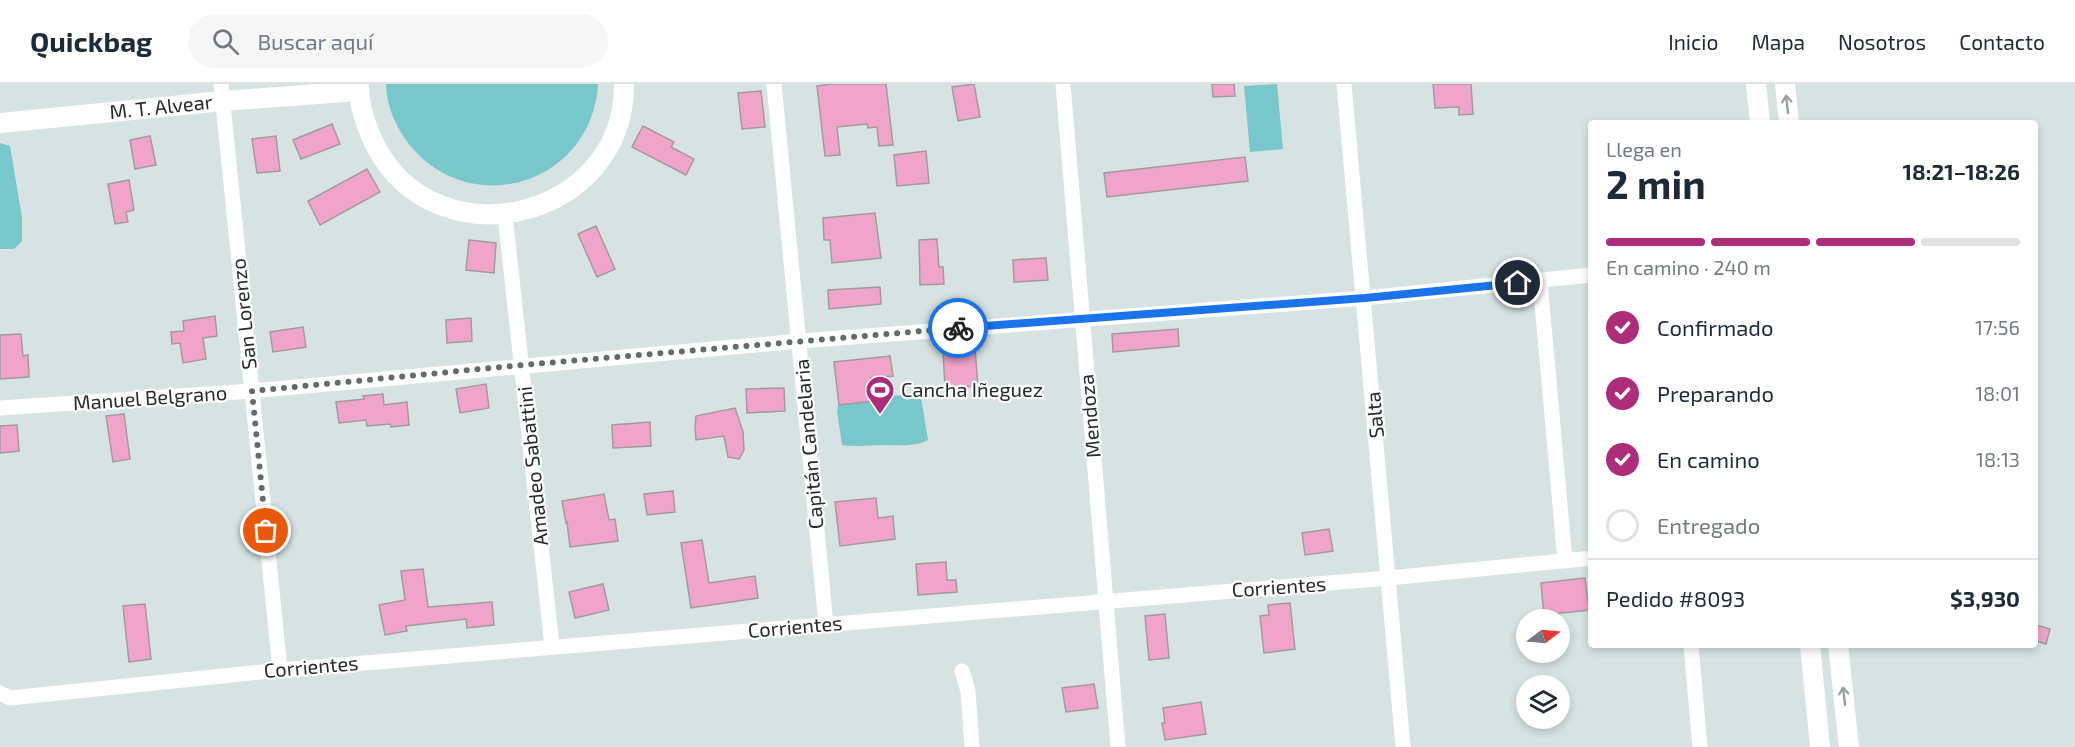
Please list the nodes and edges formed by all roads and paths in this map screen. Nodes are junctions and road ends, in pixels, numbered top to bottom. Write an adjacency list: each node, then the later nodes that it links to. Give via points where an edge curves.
1 (624, 84): 12 (street, via 615,134 597,165 571,190 540,207)
2 (774, 84): 17 (street, Capitán Candelaria)
3 (1064, 84): 16 (street, Mendoza)
4 (1344, 84): 15 (street, Salta)
5 (1756, 84): 9 (street)
6 (1785, 84): 10 (street, one-way to 6)
7 (359, 88): 8 (street, M. T. Alvear); 12 (street, via 366,126 382,158 406,184 436,203 470,214)
8 (222, 93): 11 (street, M. T. Alvear); 19 (street, San Lorenzo)
9 (1760, 120)
10 (1789, 120)
11 (0, 123)
12 (506, 215): 18 (street, Amadeo Sabattini)
13 (1588, 275): 14 (street, Manuel Belgrano)
14 (1540, 281): 15 (street, Manuel Belgrano); 22 (street)
15 (1365, 298): 16 (street, Manuel Belgrano); 23 (street, Salta)
16 (1082, 319): 17 (street, Manuel Belgrano); 24 (street, Mendoza)
17 (800, 341): 18 (street, Manuel Belgrano); 25 (street, Capitán Candelaria)
18 (522, 365): 19 (street, Manuel Belgrano); 26 (street, Amadeo Sabattini)
19 (252, 391): 20 (street, Manuel Belgrano); 30 (street, San Lorenzo)
20 (0, 408)
21 (1588, 558): 22 (street, Corrientes)
22 (1565, 561): 23 (street, Corrientes)
23 (1389, 578): 24 (street, Corrientes); 35 (street, Salta)
24 (1107, 600): 25 (street, Corrientes); 34 (street, Mendoza)
25 (826, 625): 26 (street, Corrientes)
26 (552, 646): 30 (street, Corrientes)
27 (1691, 648): 36 (street)
28 (1810, 648): 37 (street)
29 (1838, 648): 38 (street, one-way to 29)
30 (280, 670): 32 (street, Corrientes, via 10,698)
31 (962, 671): 33 (street, via 968,691)
32 (0, 693)
33 (972, 747)
34 (1118, 747)
35 (1403, 747)
36 (1700, 747)
37 (1820, 747)
38 (1849, 747)

